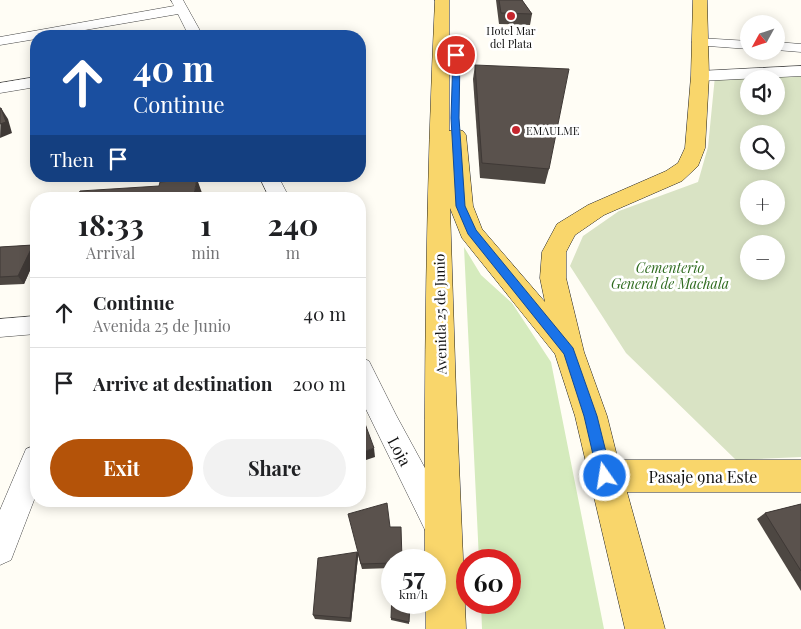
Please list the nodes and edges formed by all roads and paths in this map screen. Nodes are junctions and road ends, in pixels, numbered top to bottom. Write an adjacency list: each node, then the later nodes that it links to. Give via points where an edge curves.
1 (442, 0): 24 (main road, Avenida 25 de Junio, via 439,244)
2 (455, 0): 19 (main road, via 455,118 461,206 471,232)
3 (700, 0): 9 (main road)
4 (179, 5): 5 (street); 6 (street)
5 (55, 30)
6 (193, 30)
7 (30, 35): 8 (street)
8 (0, 41)
9 (699, 42): 10 (street); 14 (main road)
10 (740, 44)
11 (785, 47): 12 (street)
12 (801, 48)
13 (801, 71): 14 (street)
14 (700, 76): 19 (main road, via 695,148 687,166 674,176 596,210 566,230 554,252 553,278)
15 (30, 83): 16 (street)
16 (0, 88)
17 (30, 326): 18 (street)
18 (0, 328)
19 (569, 352): 22 (main road, via 591,416)
20 (366, 381): 24 (street, Loja)
21 (30, 473): 25 (street)
22 (605, 476): 23 (main road, Pasaje 9na Este); 27 (main road)
23 (801, 476)
24 (443, 532): 26 (main road, Avenida 25 de Junio)
25 (0, 549)
26 (446, 629)
27 (645, 629)

